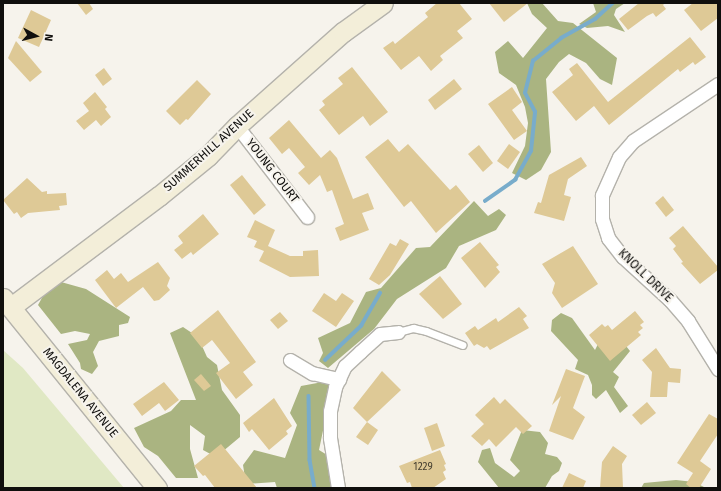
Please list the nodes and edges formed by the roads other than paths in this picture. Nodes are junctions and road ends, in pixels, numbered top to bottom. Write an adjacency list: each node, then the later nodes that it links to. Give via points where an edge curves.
1 (383, 3): 3 (street, SUMMERHILL AVENUE, via 343,32)
2 (718, 84): 9 (street, KNOLL DRIVE, via 633,141 613,167 602,195 602,218 608,238 623,257 670,300 688,321)
3 (237, 126): 4 (street, YOUNG COURT); 5 (street, SUMMERHILL AVENUE, via 208,156 159,196)
4 (307, 217)
5 (7, 303): 11 (street, MAGDALENA AVENUE)
6 (398, 332): 7 (lane, via 413,328); 10 (street, via 380,334 345,366)
7 (462, 345)
8 (290, 360): 10 (street, via 312,373)
9 (718, 369)
10 (339, 379): 12 (street, via 330,411 330,431)
11 (157, 488)
12 (338, 488)

